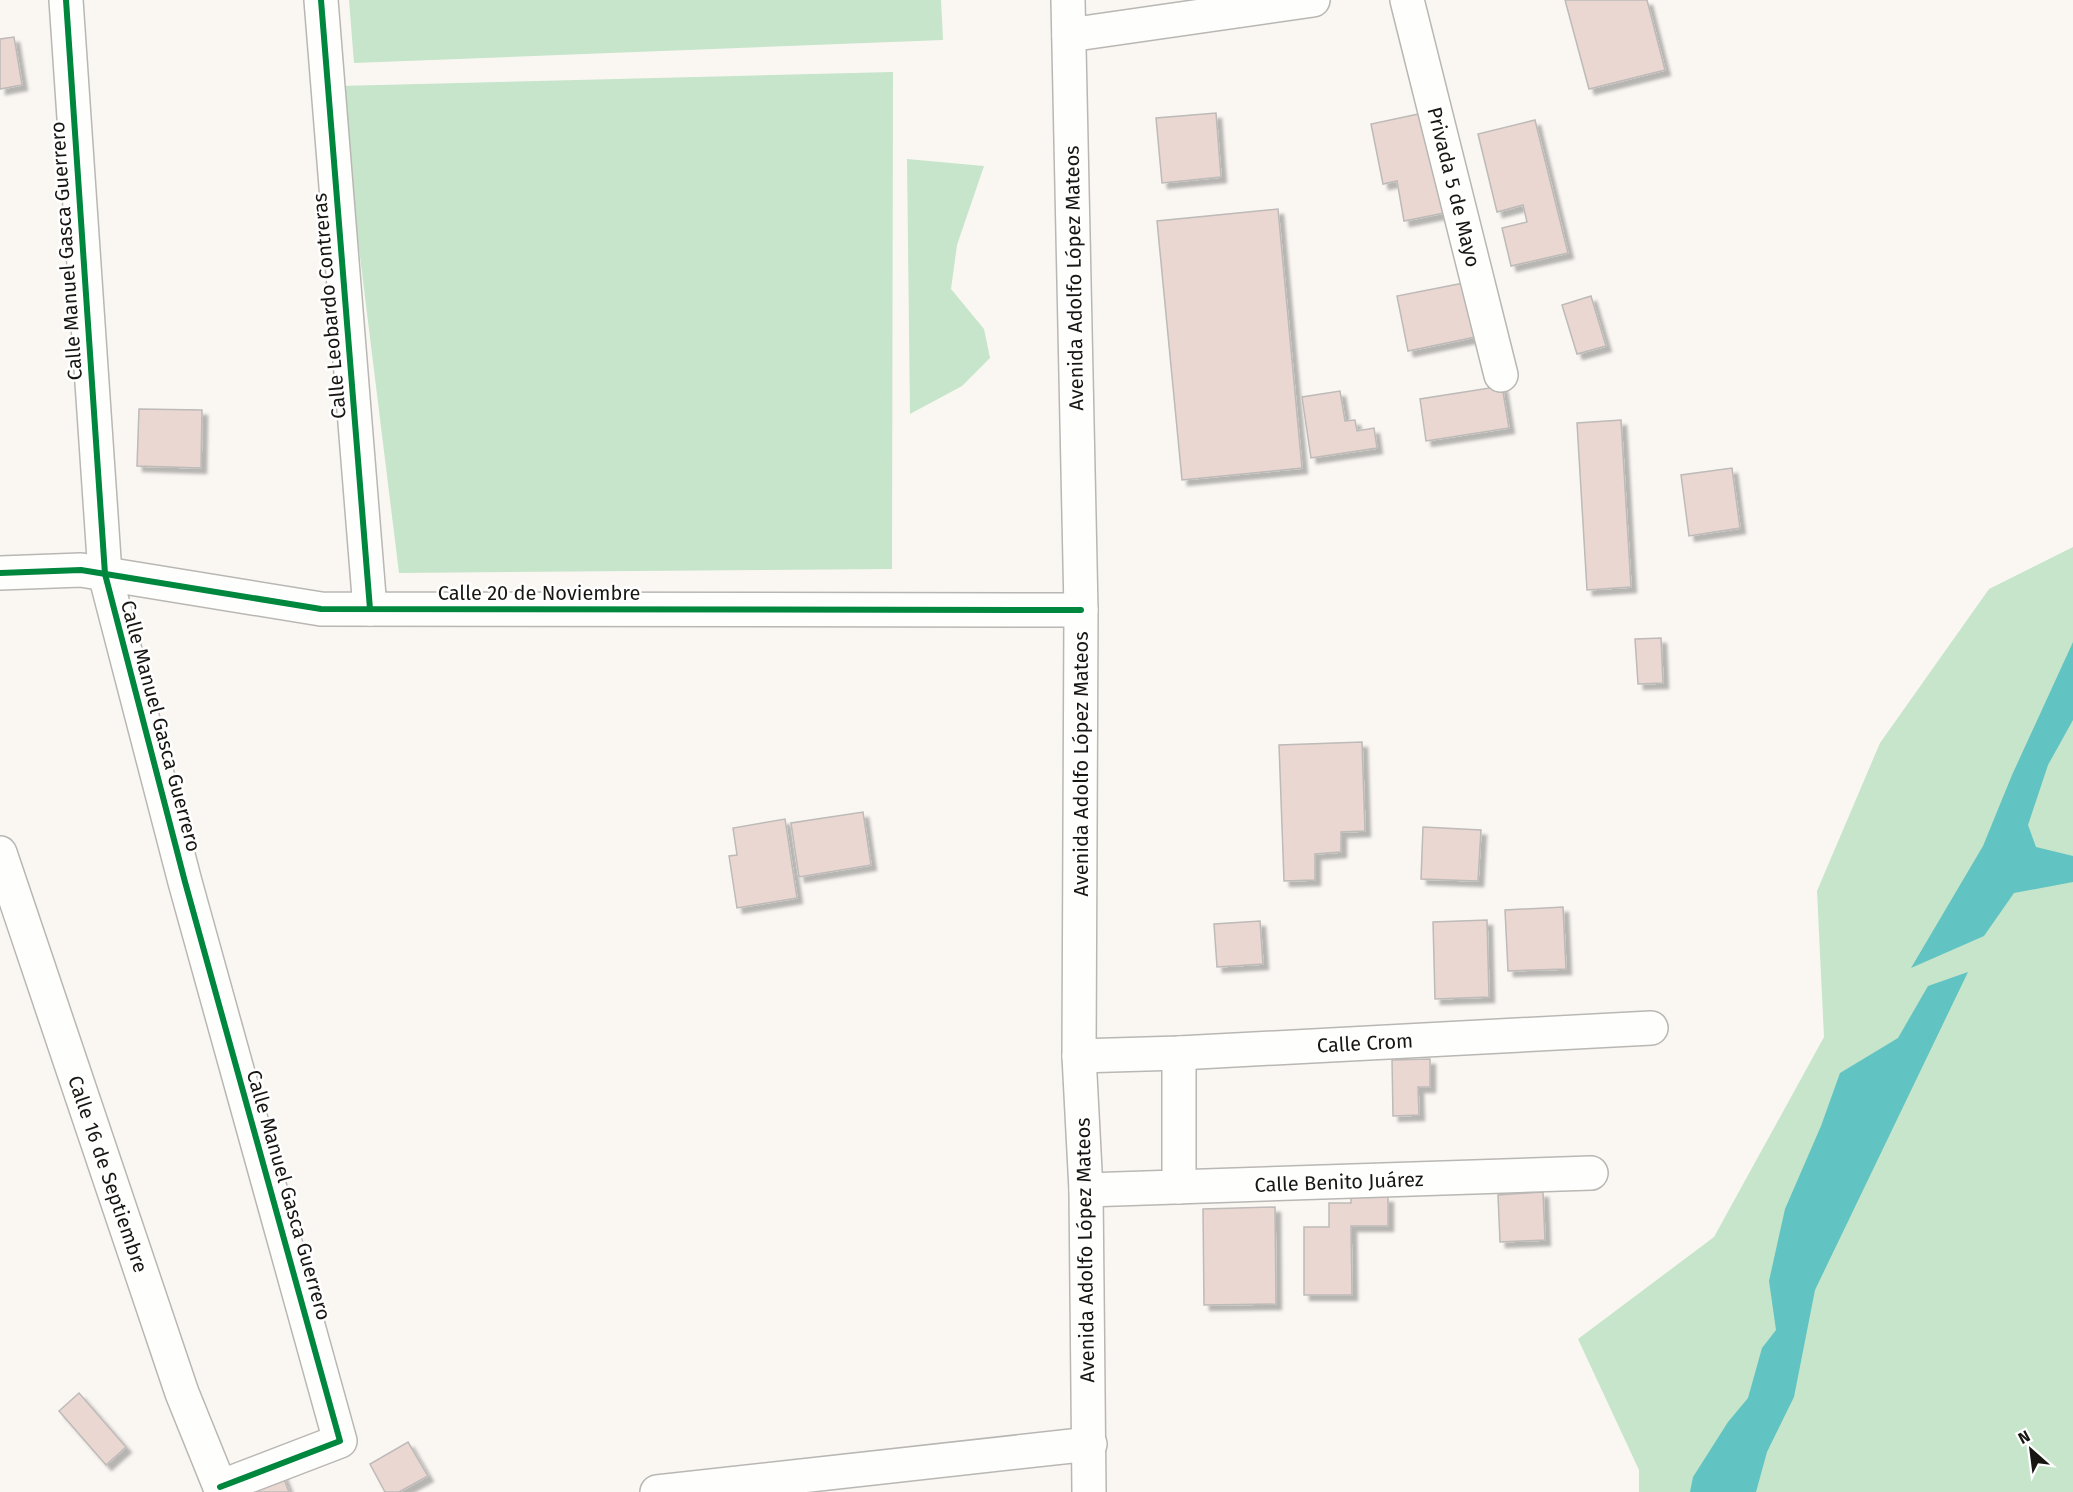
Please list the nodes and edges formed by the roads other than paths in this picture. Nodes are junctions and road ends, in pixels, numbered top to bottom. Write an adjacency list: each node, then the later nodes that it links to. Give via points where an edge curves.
1 (66, 0): 10 (street, Calle Manuel Gasca Guerrero)
2 (321, 0): 11 (street, Calle Leobardo Contreras)
3 (1068, 0): 7 (street, Avenida Adolfo López Mateos)
4 (1313, 0): 6 (street)
5 (1407, 0): 8 (street, Privada 5 de Mayo)
6 (1140, 13): 7 (street)
7 (1069, 35): 12 (street, Avenida Adolfo López Mateos)
8 (1501, 375)
9 (0, 573): 10 (street, Calle 20 de Noviembre, via 81,570)
10 (105, 574): 11 (street, Calle 20 de Noviembre, via 321,609); 21 (street, Calle Manuel Gasca Guerrero, via 185,882 340,1441)
11 (370, 609): 12 (street, Calle 20 de Noviembre)
12 (1081, 610): 16 (street, Avenida Adolfo López Mateos)
13 (0, 853): 21 (street, Calle 16 de Septiembre, via 182,1393)
14 (1652, 1028): 15 (street, Calle Crom)
15 (1179, 1053): 16 (street, Calle Crom); 18 (street)
16 (1079, 1056): 19 (street, Avenida Adolfo López Mateos)
17 (1591, 1173): 18 (street, Calle Benito Juárez)
18 (1179, 1187): 19 (street, Calle Benito Juárez)
19 (1086, 1190): 20 (street, Avenida Adolfo López Mateos)
20 (1090, 1444): 22 (street); 23 (street, Avenida Adolfo López Mateos)
21 (221, 1489)
22 (657, 1492)
23 (1089, 1492)

